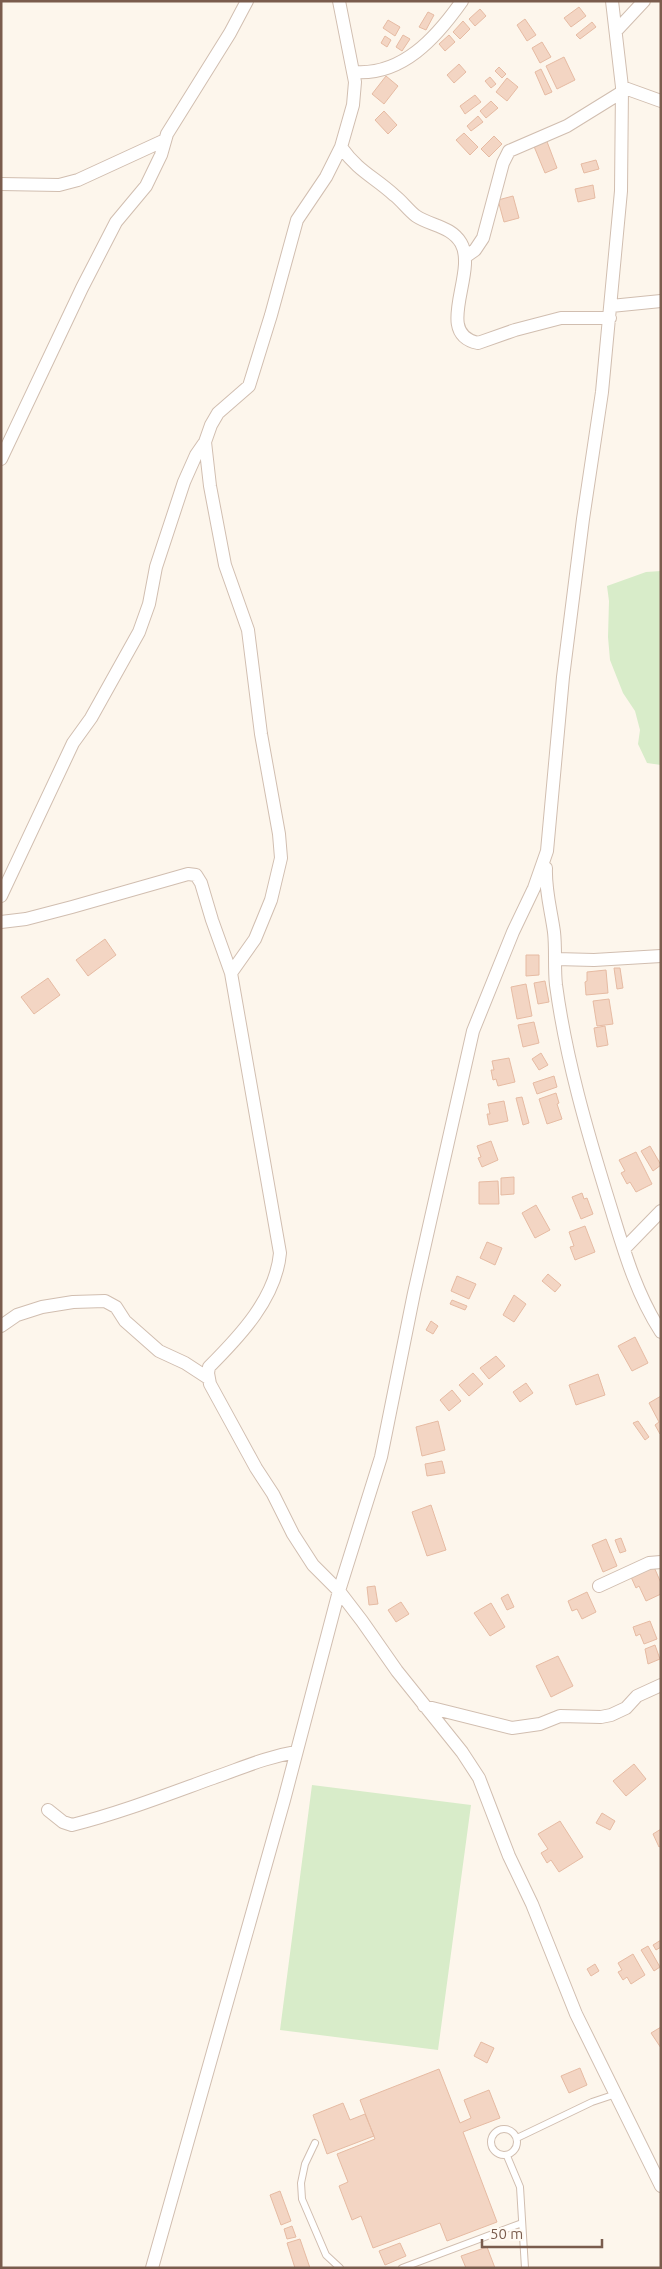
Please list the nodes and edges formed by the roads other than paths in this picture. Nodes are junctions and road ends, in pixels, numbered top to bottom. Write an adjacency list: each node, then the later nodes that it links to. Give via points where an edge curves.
1 (246, 1): 10 (street)
2 (340, 1): 7 (street)
3 (462, 1): 7 (street, via 432,39 406,59 376,72)
4 (612, 1): 6 (street)
5 (644, 1): 6 (street)
6 (616, 31): 8 (street)
7 (354, 72): 11 (street, via 353,105)
8 (622, 89): 9 (street); 13 (street, via 567,126 509,151 483,238); 15 (street, via 621,191)
9 (661, 101)
10 (165, 140): 12 (street, via 78,180 59,184); 17 (street, via 154,172 116,222 82,288)
11 (341, 147): 13 (street, via 357,167 390,190 418,217 444,228 457,238); 16 (street, via 326,177 297,220 248,386 218,414 210,425)
12 (1, 184)
13 (465, 257): 15 (street, via 458,328 470,342 478,344 561,318)
14 (661, 301): 15 (street)
15 (610, 312): 18 (street, via 572,602)
16 (205, 442): 19 (street, via 184,482 139,632 69,752); 23 (street, via 225,565 248,630 281,858 276,884 258,931)
17 (1, 459)
18 (547, 851): 22 (street, via 545,883); 31 (street, via 473,1031 381,1457)
19 (3, 887)
20 (1, 922): 23 (street, via 26,919 178,876 196,875)
21 (661, 956): 22 (street)
22 (556, 959): 25 (street, via 556,982 570,1063)
23 (231, 973): 28 (street, via 280,1253 278,1269 256,1315 210,1367)
24 (661, 1211): 25 (street)
25 (624, 1249): 27 (street, via 640,1295)
26 (1, 1326): 28 (street, via 16,1314 42,1307 105,1301 116,1307 125,1321 159,1351)
27 (661, 1332)
28 (208, 1378): 31 (street, via 293,1534 313,1565)
29 (661, 1562): 30 (street, via 648,1563)
30 (599, 1586)
31 (339, 1591): 33 (street); 34 (street)
32 (661, 1685): 33 (street, via 637,1696 626,1708 601,1717 560,1716 540,1724 512,1728)
33 (424, 1706): 36 (street, via 479,1778 576,2014)
34 (296, 1752): 35 (street, via 245,1764 129,1808 72,1824 63,1822); 43 (street)
35 (48, 1810)
36 (616, 2094): 37 (lane); 40 (street)
37 (517, 2138): 39 (lane, via 516,2149); 39 (lane, via 508,2129 494,2133 492,2148 501,2156)
38 (315, 2143): 44 (lane, via 301,2183 302,2199 326,2255)
39 (507, 2156): 42 (lane, via 520,2187)
40 (657, 2169): 41 (street)
41 (661, 2186)
42 (522, 2223): 45 (lane); 46 (lane)
43 (152, 2268)
44 (340, 2268)
45 (402, 2268)
46 (525, 2268)

